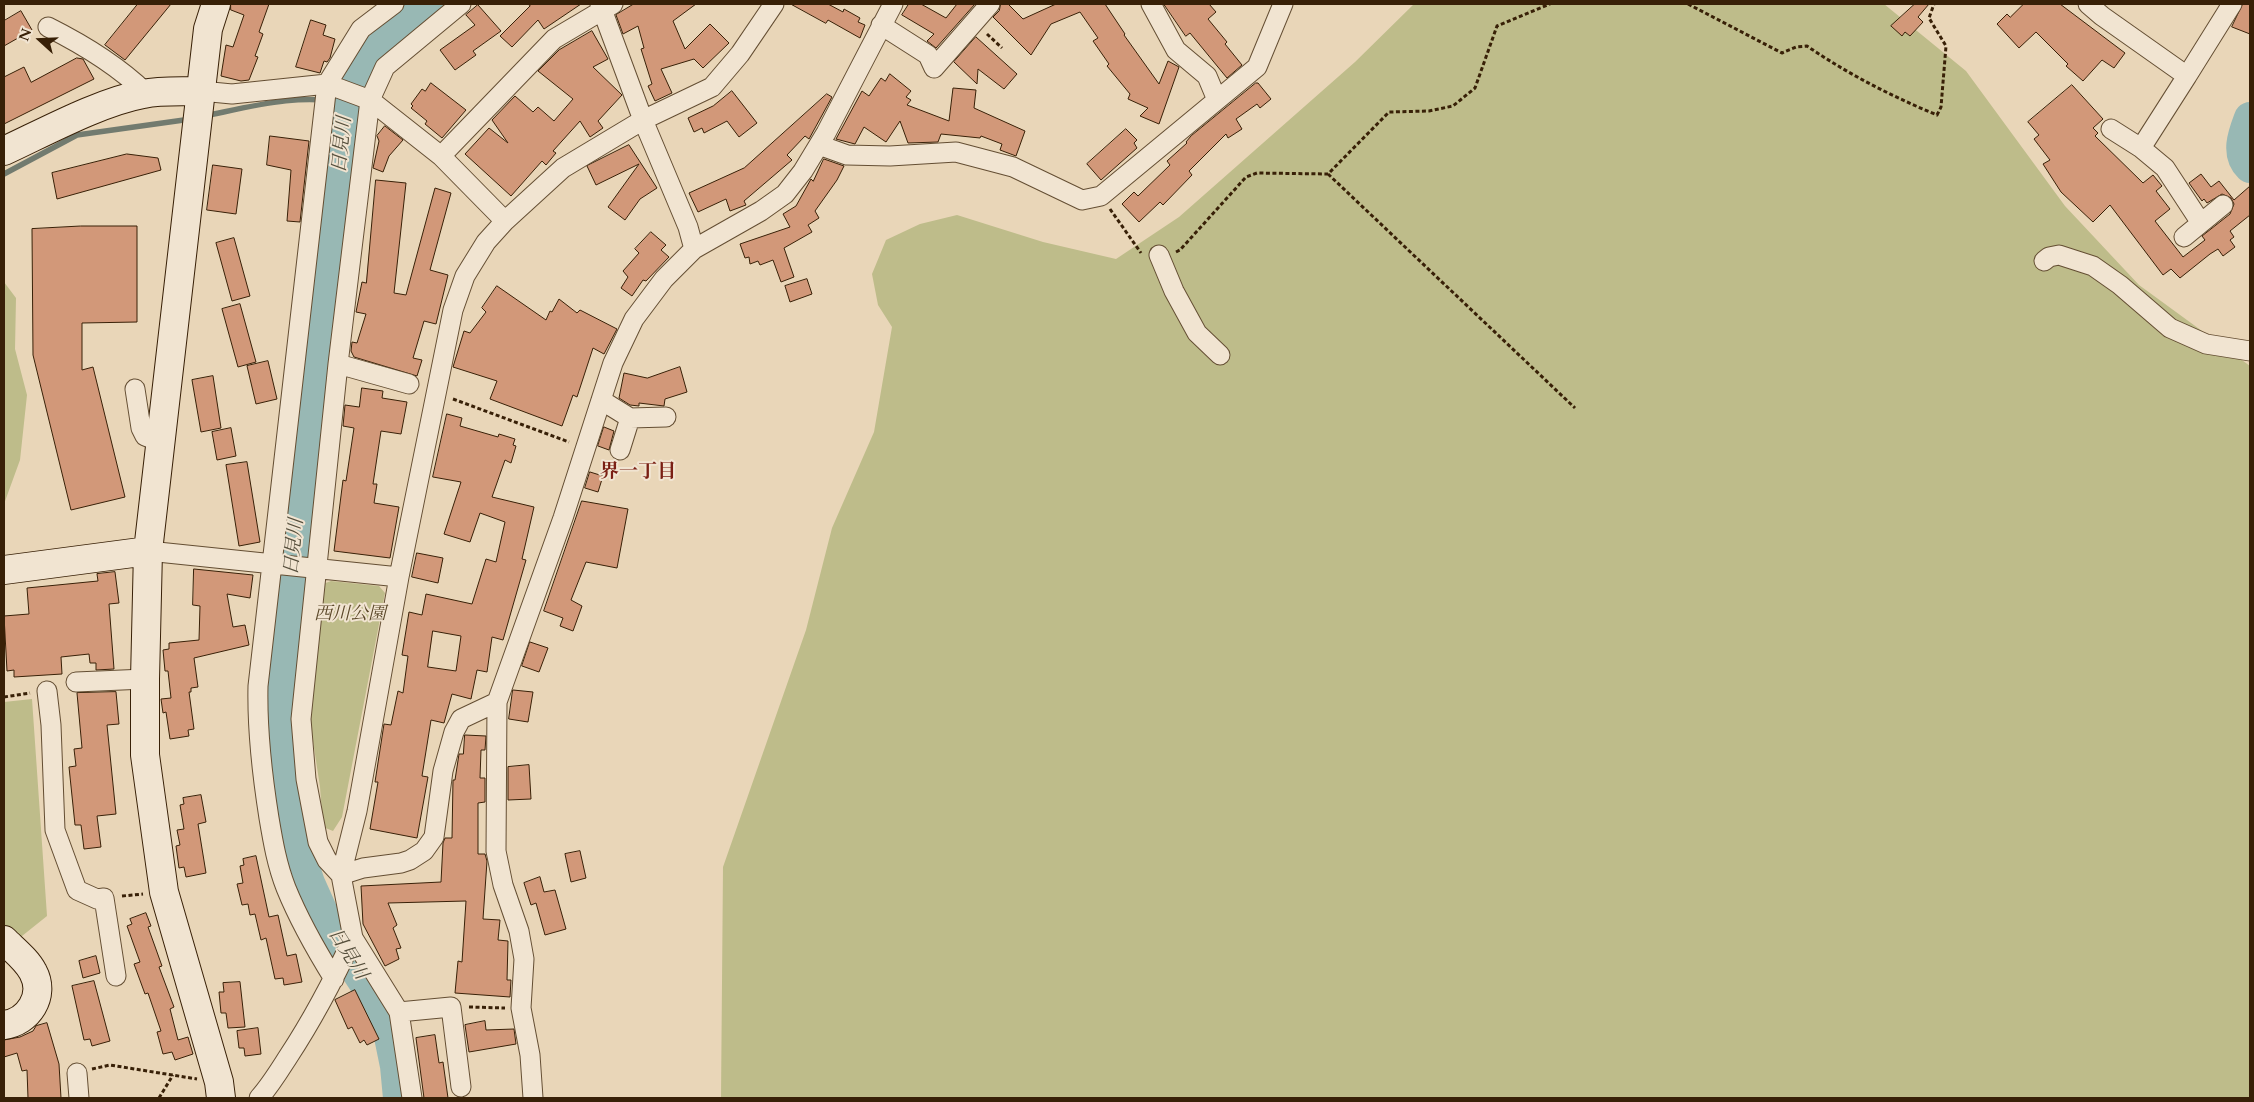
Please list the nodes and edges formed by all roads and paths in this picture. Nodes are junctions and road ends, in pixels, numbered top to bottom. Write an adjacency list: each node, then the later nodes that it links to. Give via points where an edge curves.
1 (216, 4): 22 (street, via 208,29)
2 (394, 4): 18 (street, via 361,29)
3 (461, 4): 20 (street, via 384,67)
4 (774, 4): 23 (street, via 740,54 712,87)
5 (893, 4): 15 (street)
6 (990, 4): 15 (street, via 934,68 928,55)
7 (1151, 4): 21 (street, via 1176,50 1207,76)
8 (1283, 4): 21 (street, via 1257,67)
9 (1550, 4): 29 (path, via 1497,26 1475,88 1453,106 1429,111 1389,112)
10 (1688, 4): 11 (path, via 1782,54 1807,46 1846,72 1895,98 1937,115 1941,107 1946,46 1930,18)
11 (1934, 4)
12 (2088, 4): 17 (street)
13 (2232, 4): 17 (street)
14 (606, 6): 23 (street); 28 (street, via 554,39)
15 (882, 25): 25 (street)
16 (48, 27): 19 (street, via 86,45)
17 (2187, 76): 26 (street)
18 (327, 86): 20 (street); 22 (street, via 232,94); 52 (street)
19 (146, 93): 22 (street); 27 (street, via 125,98)
20 (370, 100): 28 (street); 40 (street)
21 (1217, 100): 30 (street)
22 (199, 109): 48 (street)
23 (643, 120): 32 (street, via 563,168); 35 (street, via 688,227)
24 (2111, 129): 26 (street)
25 (819, 145): 30 (street, via 847,155 956,152 1013,167 1082,200); 35 (street, via 785,194)
26 (2141, 148): 33 (street, via 2165,168)
27 (4, 151)
28 (441, 156): 32 (street)
29 (1328, 174): 36 (path, via 1257,173 1246,177 1180,250); 45 (path)
30 (1101, 196): 36 (path, via 1141,253)
31 (2223, 205): 33 (street)
32 (505, 220): 43 (street, via 486,242 465,276 453,310)
33 (2201, 223): 34 (street)
34 (2184, 237)
35 (694, 249): 44 (street, via 664,279 634,319 613,363)
36 (1159, 255): 39 (street, via 1196,333)
37 (2044, 261): 38 (street, via 2049,256 2059,256 2092,266 2120,285 2170,328 2206,344)
38 (2250, 351)
39 (1220, 355)
40 (338, 364): 41 (street); 53 (street)
41 (409, 384)
42 (135, 389): 48 (street, via 141,428 145,436)
43 (435, 392): 49 (path); 55 (street)
44 (601, 400): 47 (street); 49 (street)
45 (1575, 408)
46 (666, 417): 47 (street)
47 (630, 418): 50 (street)
48 (160, 442): 51 (street)
49 (586, 449): 59 (street)
50 (620, 450)
51 (148, 551): 52 (street); 54 (street); 56 (street)
52 (271, 564): 53 (street); 66 (street, via 258,686 257,725 264,790 276,857 286,887 311,942)
53 (317, 568): 55 (street); 60 (street, via 301,718 306,779 318,842 327,860)
54 (4, 570)
55 (399, 577): 60 (street, via 357,811)
56 (144, 679): 57 (street); 61 (street, via 145,756)
57 (76, 682)
58 (47, 691): 62 (street, via 52,725 55,830 77,890 97,899)
59 (497, 702): 60 (street, via 461,719 454,732 444,771 434,837 424,850 402,863 363,868); 68 (street, via 496,851 524,959)
60 (341, 876): 63 (street)
61 (164, 892): 62 (path); 74 (street)
62 (104, 898): 65 (street)
63 (353, 938): 66 (street); 69 (street)
64 (4, 940): 70 (street, via 33,972 36,992 28,1014)
65 (116, 976)
66 (334, 979): 77 (street, via 303,1034)
67 (451, 1007): 68 (path); 69 (street); 73 (street)
68 (521, 1008): 79 (street, via 530,1055)
69 (400, 1012): 78 (street)
70 (4, 1025)
71 (77, 1073): 72 (path, via 110,1065); 75 (street)
72 (173, 1075): 74 (path); 76 (path)
73 (461, 1087)
74 (220, 1090)
75 (79, 1098)
76 (159, 1098)
77 (259, 1098)
78 (412, 1098)
79 (533, 1098)

